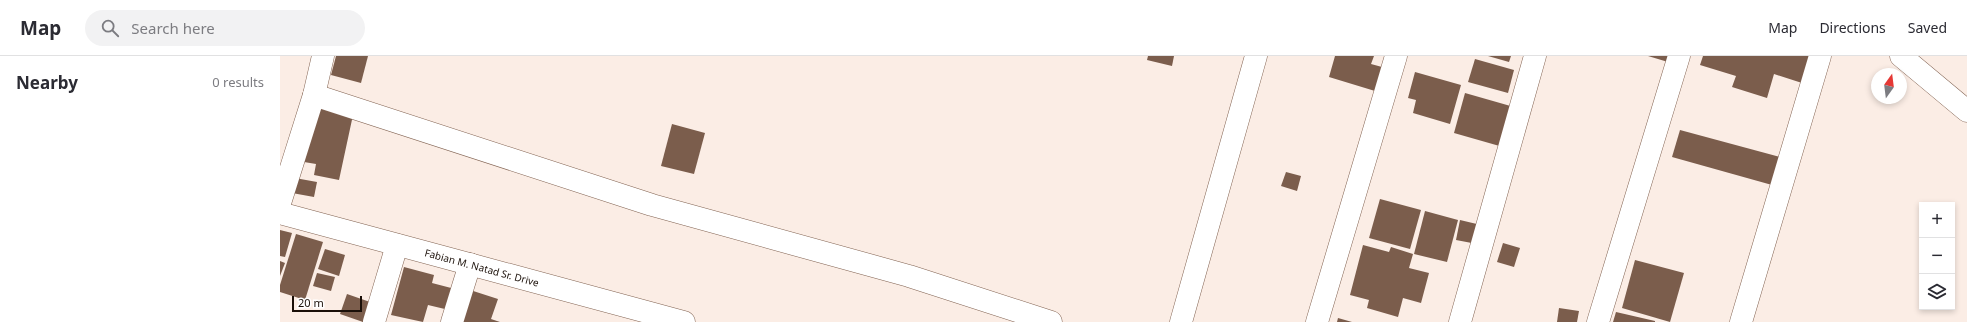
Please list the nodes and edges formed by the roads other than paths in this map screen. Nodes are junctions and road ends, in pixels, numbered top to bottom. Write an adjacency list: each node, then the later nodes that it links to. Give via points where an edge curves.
1 (323, 56): 8 (street)
2 (1256, 56): 18 (street)
3 (1396, 56): 19 (street)
4 (1535, 56): 20 (street)
5 (1679, 56): 21 (street)
6 (1820, 56): 22 (street)
7 (1901, 56): 9 (street)
8 (314, 95): 10 (street); 17 (street, via 652,205 910,276)
9 (1967, 111)
10 (280, 203)
11 (280, 213): 12 (street, Fabian M. Natad Sr. Drive)
12 (397, 245): 13 (street, Fabian M. Natad Sr. Drive); 14 (street)
13 (470, 264): 15 (street); 16 (street, Fabian M. Natad Sr. Drive)
14 (374, 322)
15 (452, 322)
16 (684, 322)
17 (1051, 322)
18 (1181, 322)
19 (1317, 322)
20 (1460, 322)
21 (1598, 322)
22 (1741, 322)

